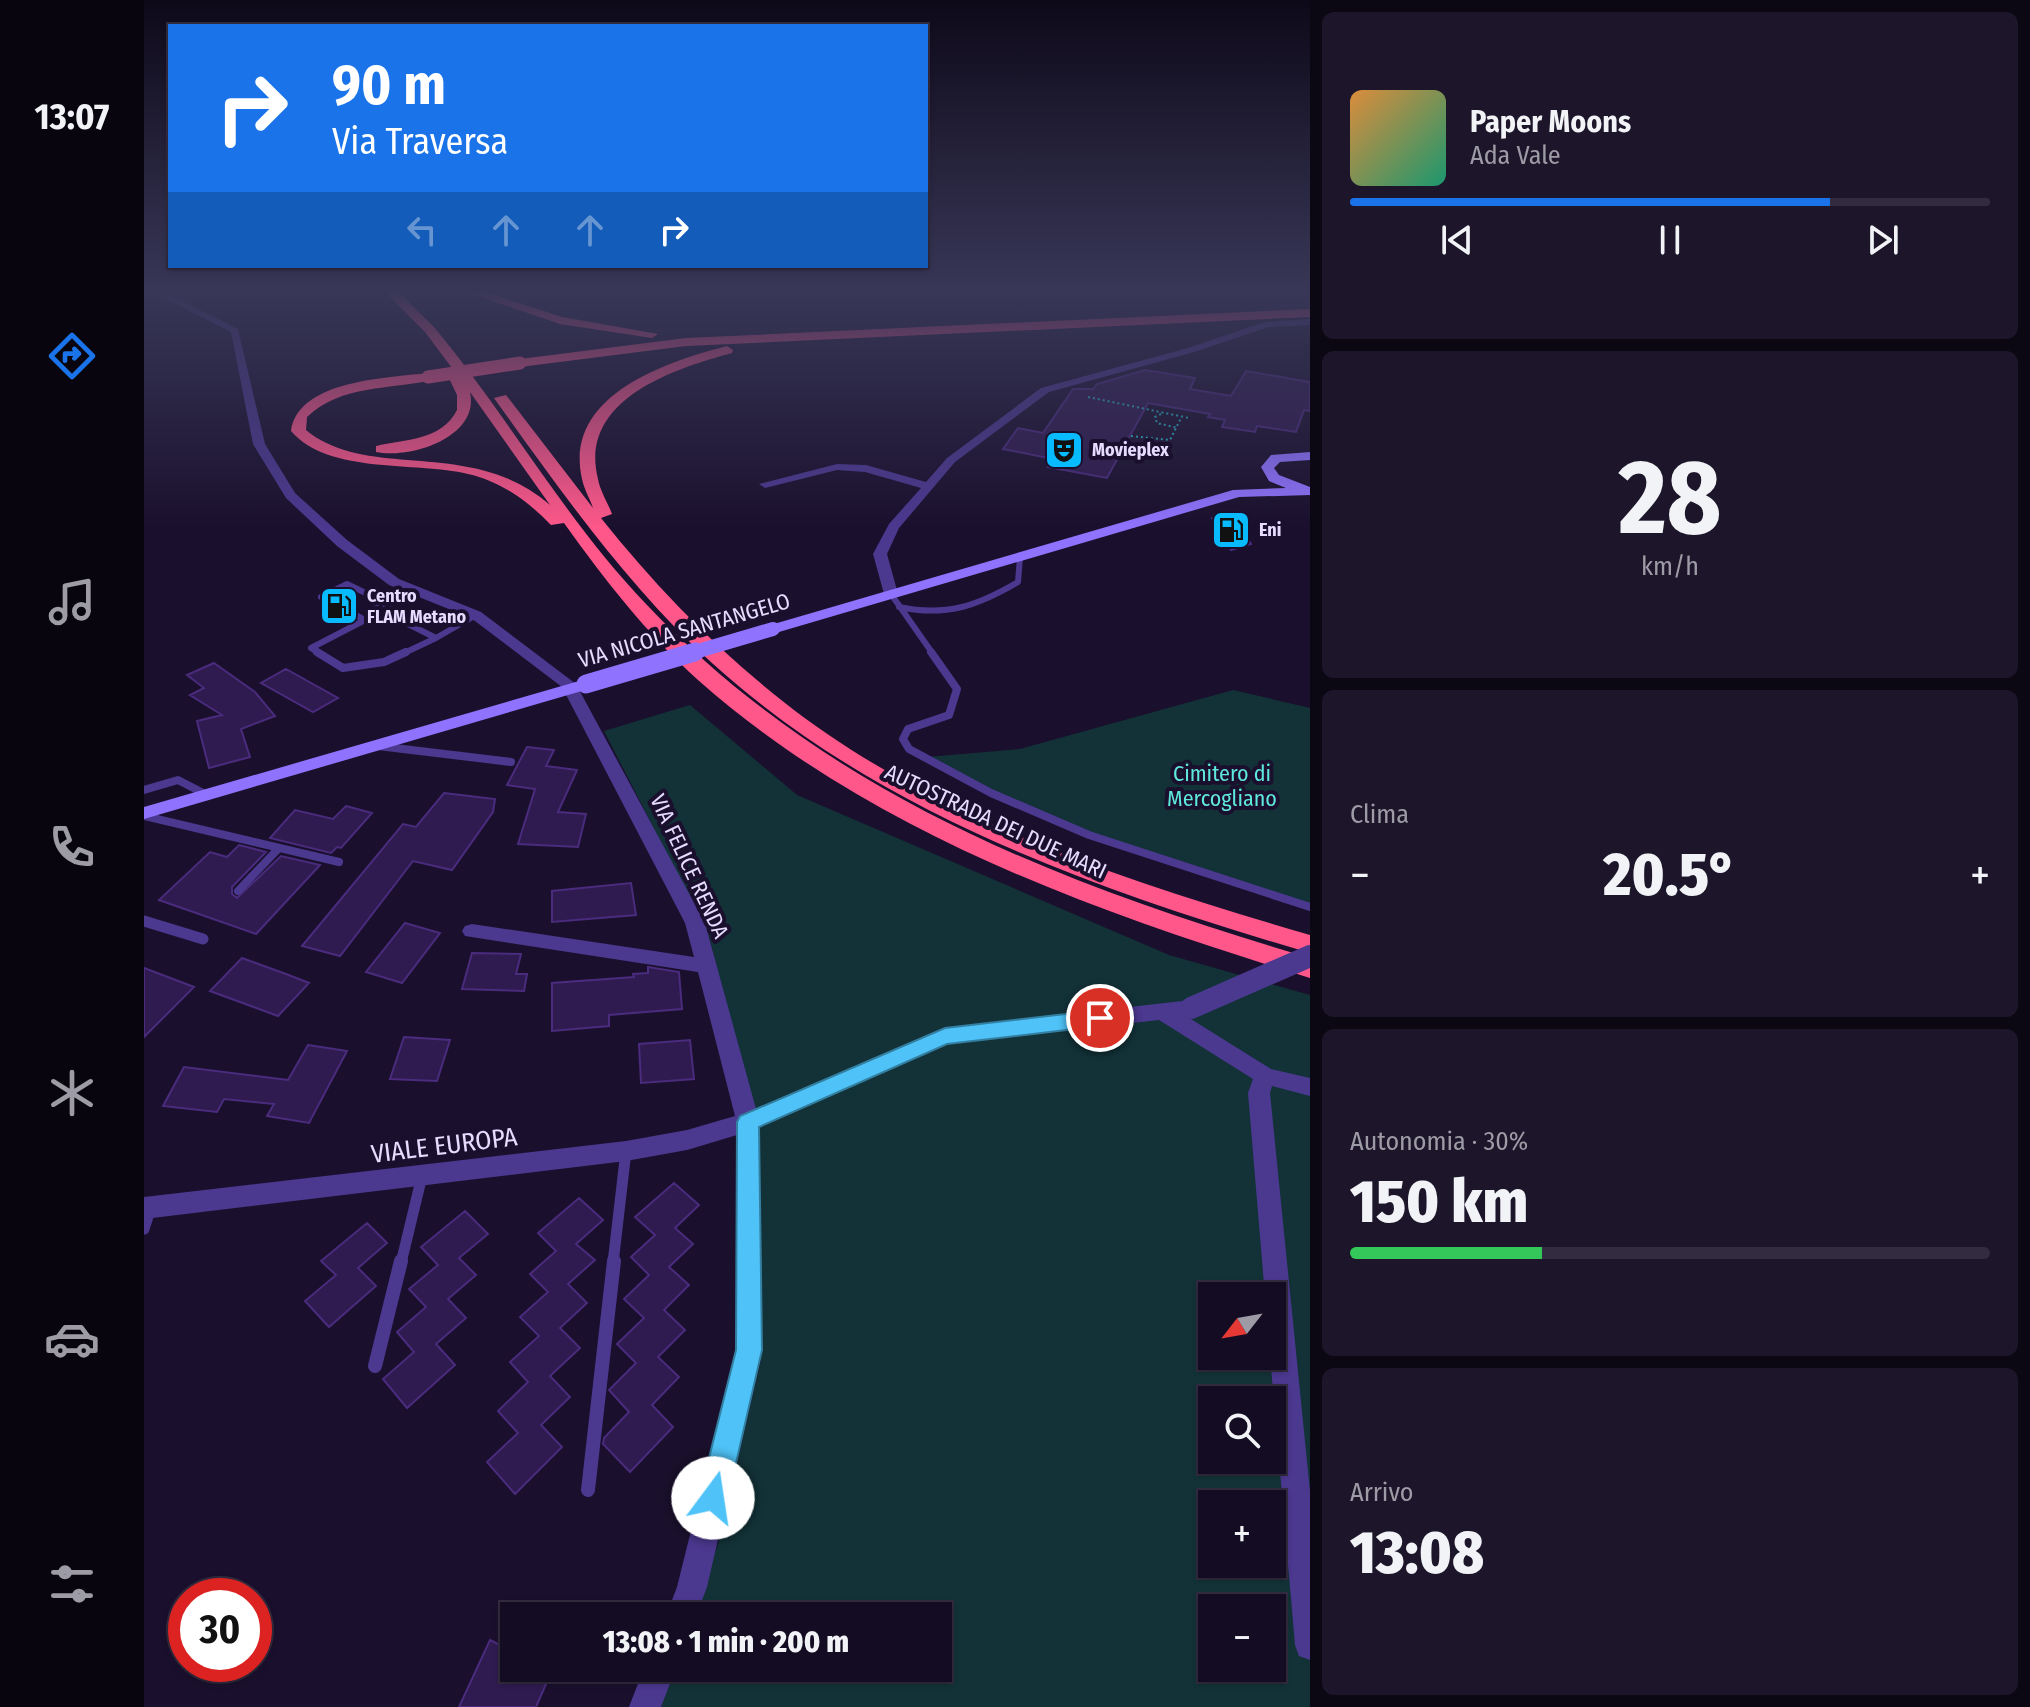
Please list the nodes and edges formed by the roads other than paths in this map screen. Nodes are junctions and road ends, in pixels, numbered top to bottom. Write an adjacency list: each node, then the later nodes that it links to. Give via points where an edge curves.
1 (243, 370): 16 (street, via 259,444 290,495 342,543)
2 (448, 370): 8 (highway, via 467,400 464,413 448,430 418,443 376,450)
3 (460, 370): 26 (highway, AUTOSTRADA DEI DUE MARI, via 590,547 671,643 748,711)
4 (476, 370): 8 (highway, bridge, via 348,391 312,405 297,426)
5 (480, 370): 23 (highway, AUTOSTRADA DEI DUE MARI, via 653,592)
6 (666, 370): 23 (highway, via 611,403 596,421 588,441 587,477 603,513)
7 (1119, 370): 12 (street, via 1045,390 951,460)
8 (319, 445): 26 (highway, via 468,469 530,496 556,519 628,612 685,673 760,731)
9 (1310, 456): 10 (main road, VIA NICOLA SANTANGELO, via 1276,458 1269,462)
10 (1268, 472): 13 (main road, VIA NICOLA SANTANGELO); 14 (main road, VIA NICOLA SANTANGELO)
11 (765, 484): 12 (street, via 837,467)
12 (928, 486): 18 (street, via 893,527 880,554)
13 (1309, 491): 14 (main road, VIA NICOLA SANTANGELO)
14 (1238, 493): 15 (main road, VIA NICOLA SANTANGELO)
15 (1020, 557): 18 (main road, VIA NICOLA SANTANGELO); 18 (lane, via 1018,582 972,610 922,613)
16 (406, 587): 17 (lane); 19 (street)
17 (380, 600): 20 (lane); 20 (lane, via 347,584 321,597); 21 (lane, via 408,624)
18 (895, 600): 22 (main road, VIA NICOLA SANTANGELO, bridge, via 773,629); 33 (lane, via 957,689 949,715 908,729 903,739 909,749 991,793 1089,835)
19 (476, 615): 21 (lane); 22 (street)
20 (365, 620): 21 (lane, via 311,648 343,668 384,662)
21 (436, 638)
22 (579, 686): 24 (main road, VIA NICOLA SANTANGELO); 39 (street, VIA FELICE RENDA, via 695,923)
23 (750, 687): 37 (highway, AUTOSTRADA DEI DUE MARI, via 865,764 1021,843 1149,894)
24 (375, 746): 25 (lane); 28 (main road, VIA NICOLA SANTANGELO)
25 (511, 762)
26 (849, 779): 40 (highway, AUTOSTRADA DEI DUE MARI, via 1071,887)
27 (144, 790): 28 (lane, via 178,780)
28 (207, 795): 29 (main road, VIA NICOLA SANTANGELO)
29 (144, 815): 30 (lane)
30 (278, 849): 31 (lane); 32 (lane)
31 (339, 862)
32 (238, 891)
33 (1310, 907)
34 (144, 921): 36 (lane)
35 (472, 931): 39 (street)
36 (203, 939)
37 (1310, 944)
38 (1310, 956): 41 (street, VIALE EUROPA, bridge, via 1191,1008)
39 (708, 966): 44 (street, VIA FELICE RENDA)
40 (1310, 968)
41 (1163, 1012): 42 (street); 44 (street, VIALE EUROPA, via 945,1036)
42 (1265, 1076): 43 (street); 51 (street, via 1259,1093)
43 (1310, 1087)
44 (748, 1122): 45 (street, VIALE EUROPA); 50 (street, VIA FELICE RENDA, via 749,1350)
45 (626, 1151): 46 (street, VIALE EUROPA); 49 (lane)
46 (422, 1176): 47 (street, VIALE EUROPA); 48 (lane)
47 (146, 1215)
48 (375, 1366)
49 (588, 1490)
50 (686, 1602)
51 (1310, 1645)
52 (655, 1682): 53 (street)
53 (645, 1707)

